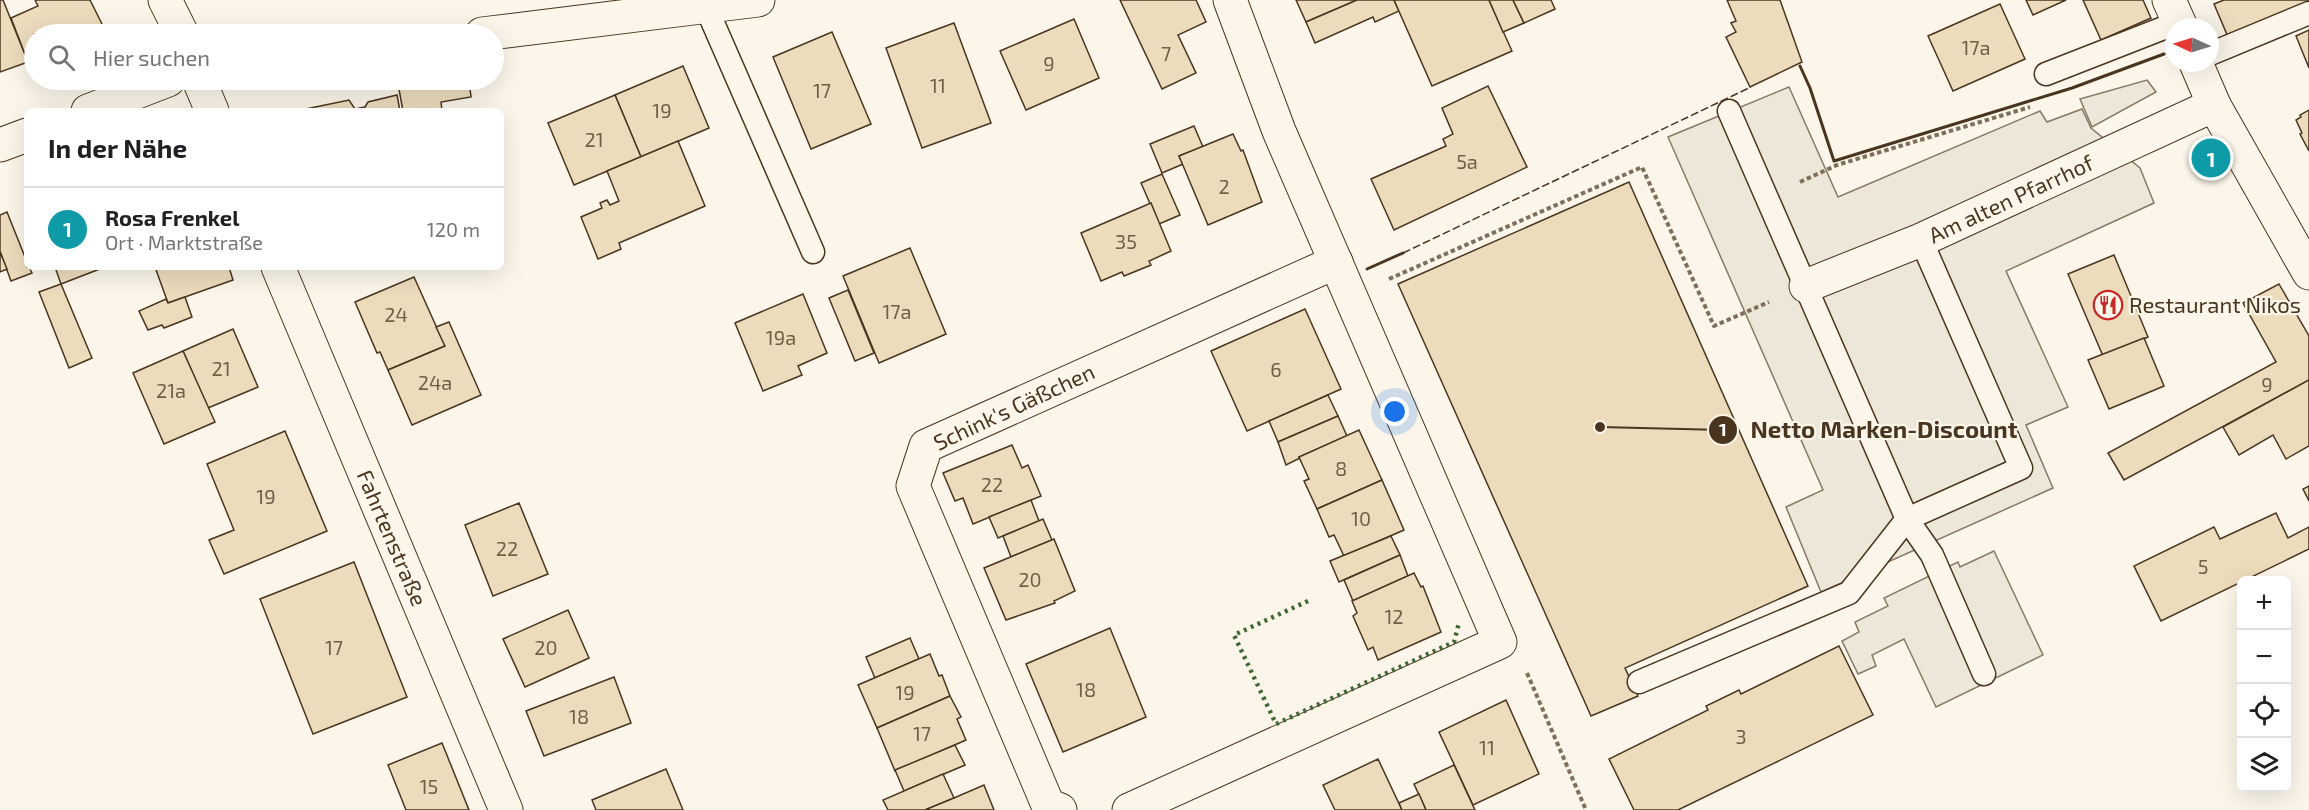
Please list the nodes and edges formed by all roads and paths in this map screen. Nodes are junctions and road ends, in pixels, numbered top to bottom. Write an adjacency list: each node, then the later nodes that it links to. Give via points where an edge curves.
1 (165, 0): 7 (street)
2 (758, 0): 4 (street)
3 (1230, 0): 24 (street, via 1279,131)
4 (706, 8): 8 (street); 23 (lane)
5 (2309, 14): 9 (lane)
6 (2176, 16): 11 (lane)
7 (177, 24)
8 (504, 31)
9 (2219, 50)
10 (2200, 72): 14 (street)
11 (2046, 74)
12 (142, 90): 16 (street)
13 (203, 90): 17 (street)
14 (2214, 105): 22 (street, Am alten Pfarrhof); 26 (street)
15 (2032, 106): 21 (path, via 1837,165)
16 (96, 108)
17 (211, 108)
18 (1729, 111): 21 (lane)
19 (24, 136): 20 (street)
20 (0, 145)
21 (1766, 197): 27 (lane)
22 (1921, 240): 27 (street, Am alten Pfarrhof); 29 (lane, via 2021,468)
23 (813, 252)
24 (1336, 262): 28 (street); 34 (street, Schink's Gäßchen, via 926,446 914,486 1048,805)
25 (279, 270): 33 (street, Fahrtenstraße)
26 (2309, 273)
27 (1806, 286): 28 (path, via 1714,326 1642,167); 29 (lane)
28 (1351, 297): 30 (street)
29 (1907, 519): 31 (lane, via 1932,555); 32 (lane, via 1849,593)
30 (1500, 642): 35 (street); 36 (path, via 1517,651)
31 (1984, 674)
32 (1639, 682)
33 (506, 810)
34 (1060, 810)
35 (1129, 810)
36 (1586, 810)

